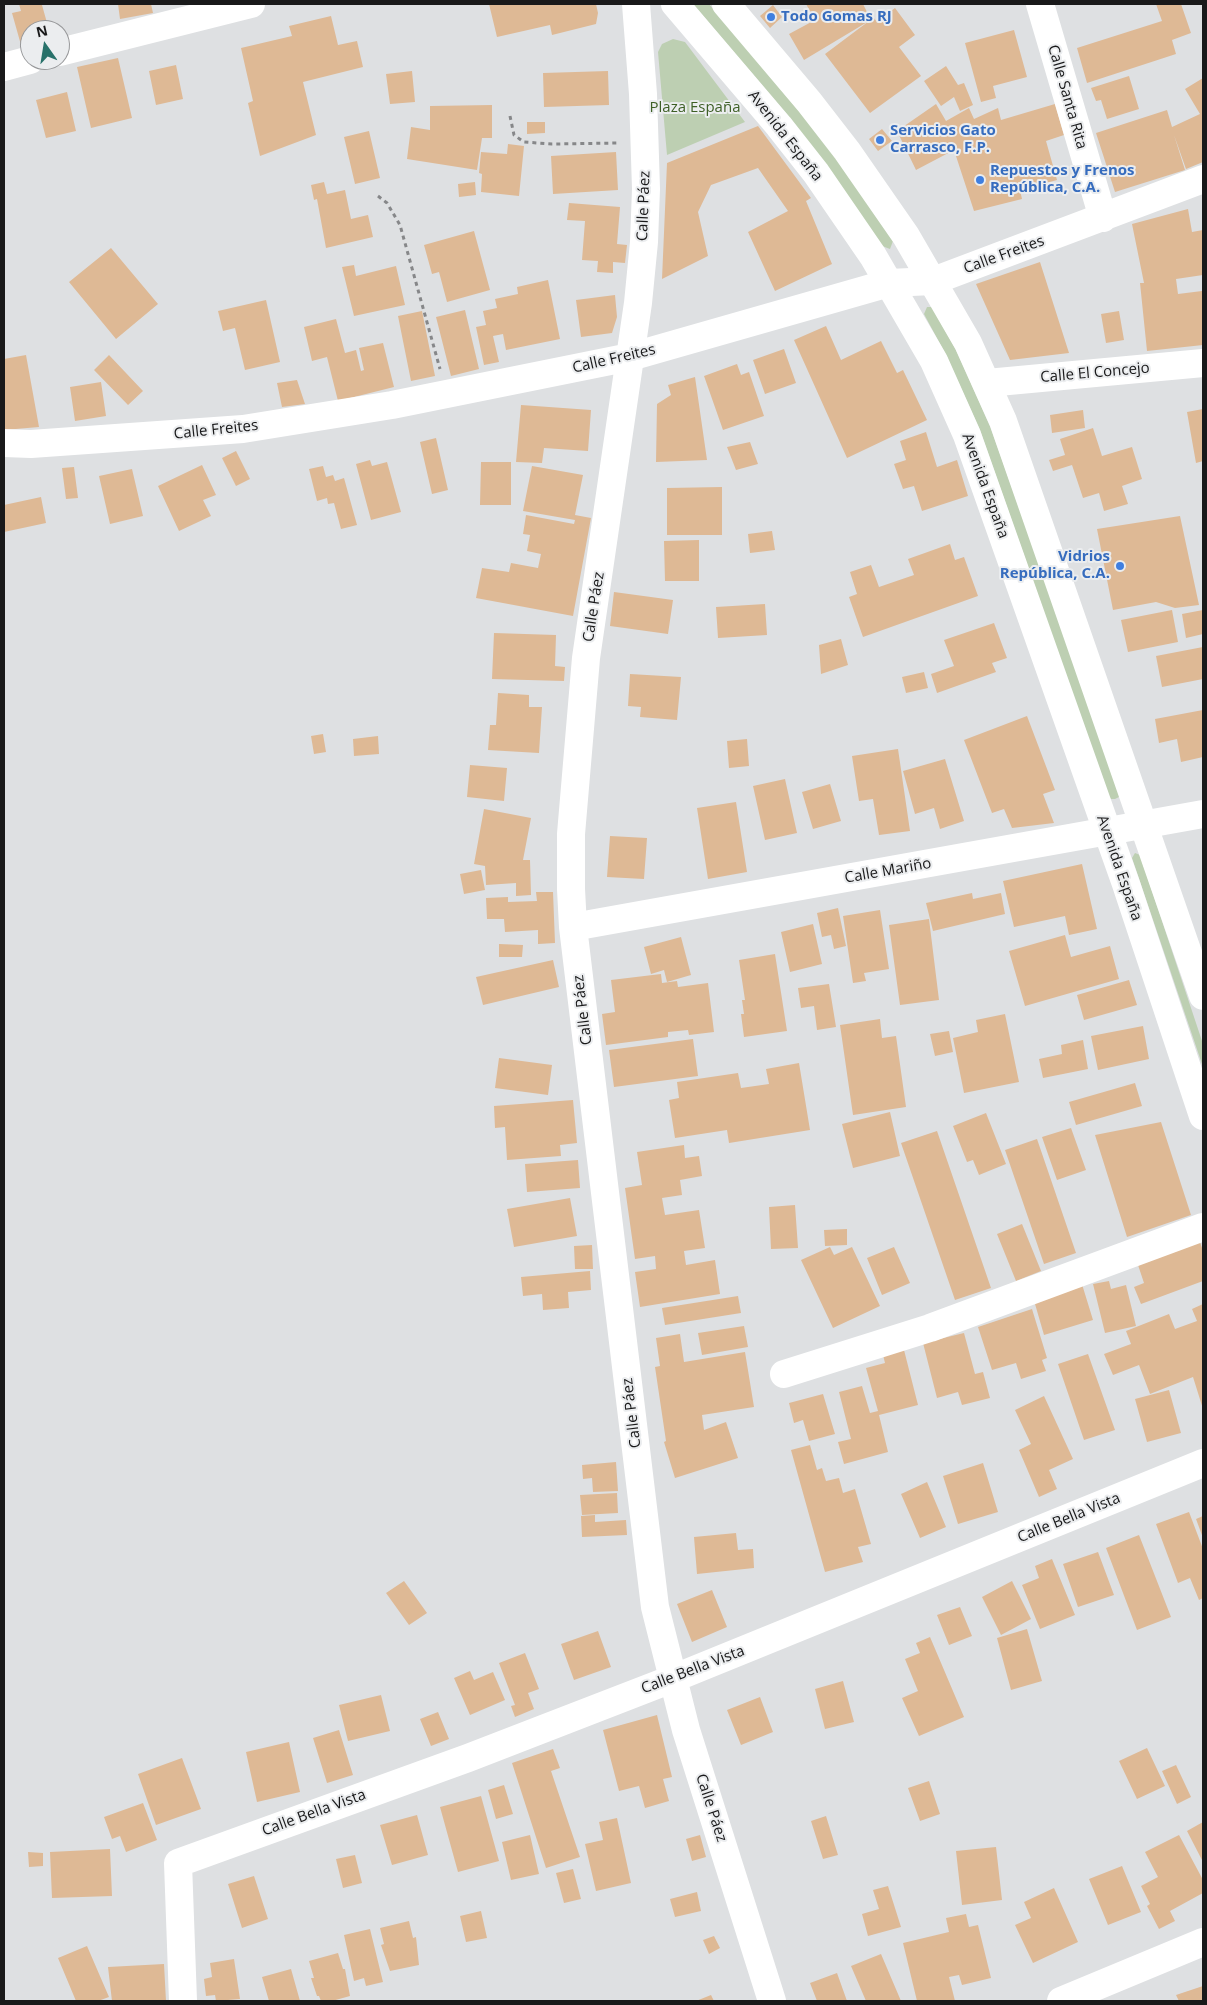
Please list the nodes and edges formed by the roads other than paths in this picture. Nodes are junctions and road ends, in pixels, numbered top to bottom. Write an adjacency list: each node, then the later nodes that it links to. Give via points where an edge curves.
1 (252, 4): 6 (street)
2 (636, 4): 13 (street, Calle Páez, via 646,189 644,242)
3 (675, 4): 12 (street, Avenida España, via 816,173)
4 (726, 4): 11 (street, via 846,151 906,236)
5 (1040, 4): 10 (street, Calle Santa Rita)
6 (70, 50)
7 (20, 63): 8 (street)
8 (4, 67)
9 (1203, 179): 10 (street, Calle Freites)
10 (1103, 218): 11 (street, Calle Freites)
11 (932, 281): 12 (street, Calle Freites); 15 (street)
12 (889, 283): 13 (street, Calle Freites); 19 (street, Avenida España, via 934,361 967,435)
13 (630, 357): 16 (street, Calle Freites, via 447,394 243,429 31,444); 20 (street, Calle Páez, via 586,658 572,834)
14 (1203, 363): 15 (street, Calle El Concejo)
15 (987, 383): 18 (street)
16 (4, 443)
17 (1203, 814): 18 (street, Calle Mariño)
18 (1145, 825): 19 (street, Calle Mariño); 21 (street)
19 (1107, 832): 20 (street, Calle Mariño); 22 (street, Avenida España)
20 (574, 927): 26 (street, Calle Páez, via 655,1607)
21 (1203, 996)
22 (1203, 1116)
23 (1203, 1227): 24 (street, via 921,1331)
24 (784, 1374)
25 (1203, 1463): 26 (street, Calle Bella Vista)
26 (672, 1679): 28 (street, Calle Bella Vista, via 468,1758 178,1863); 29 (street, Calle Páez)
27 (1203, 1942): 30 (street)
28 (183, 2001)
29 (772, 2001)
30 (1061, 2001)

